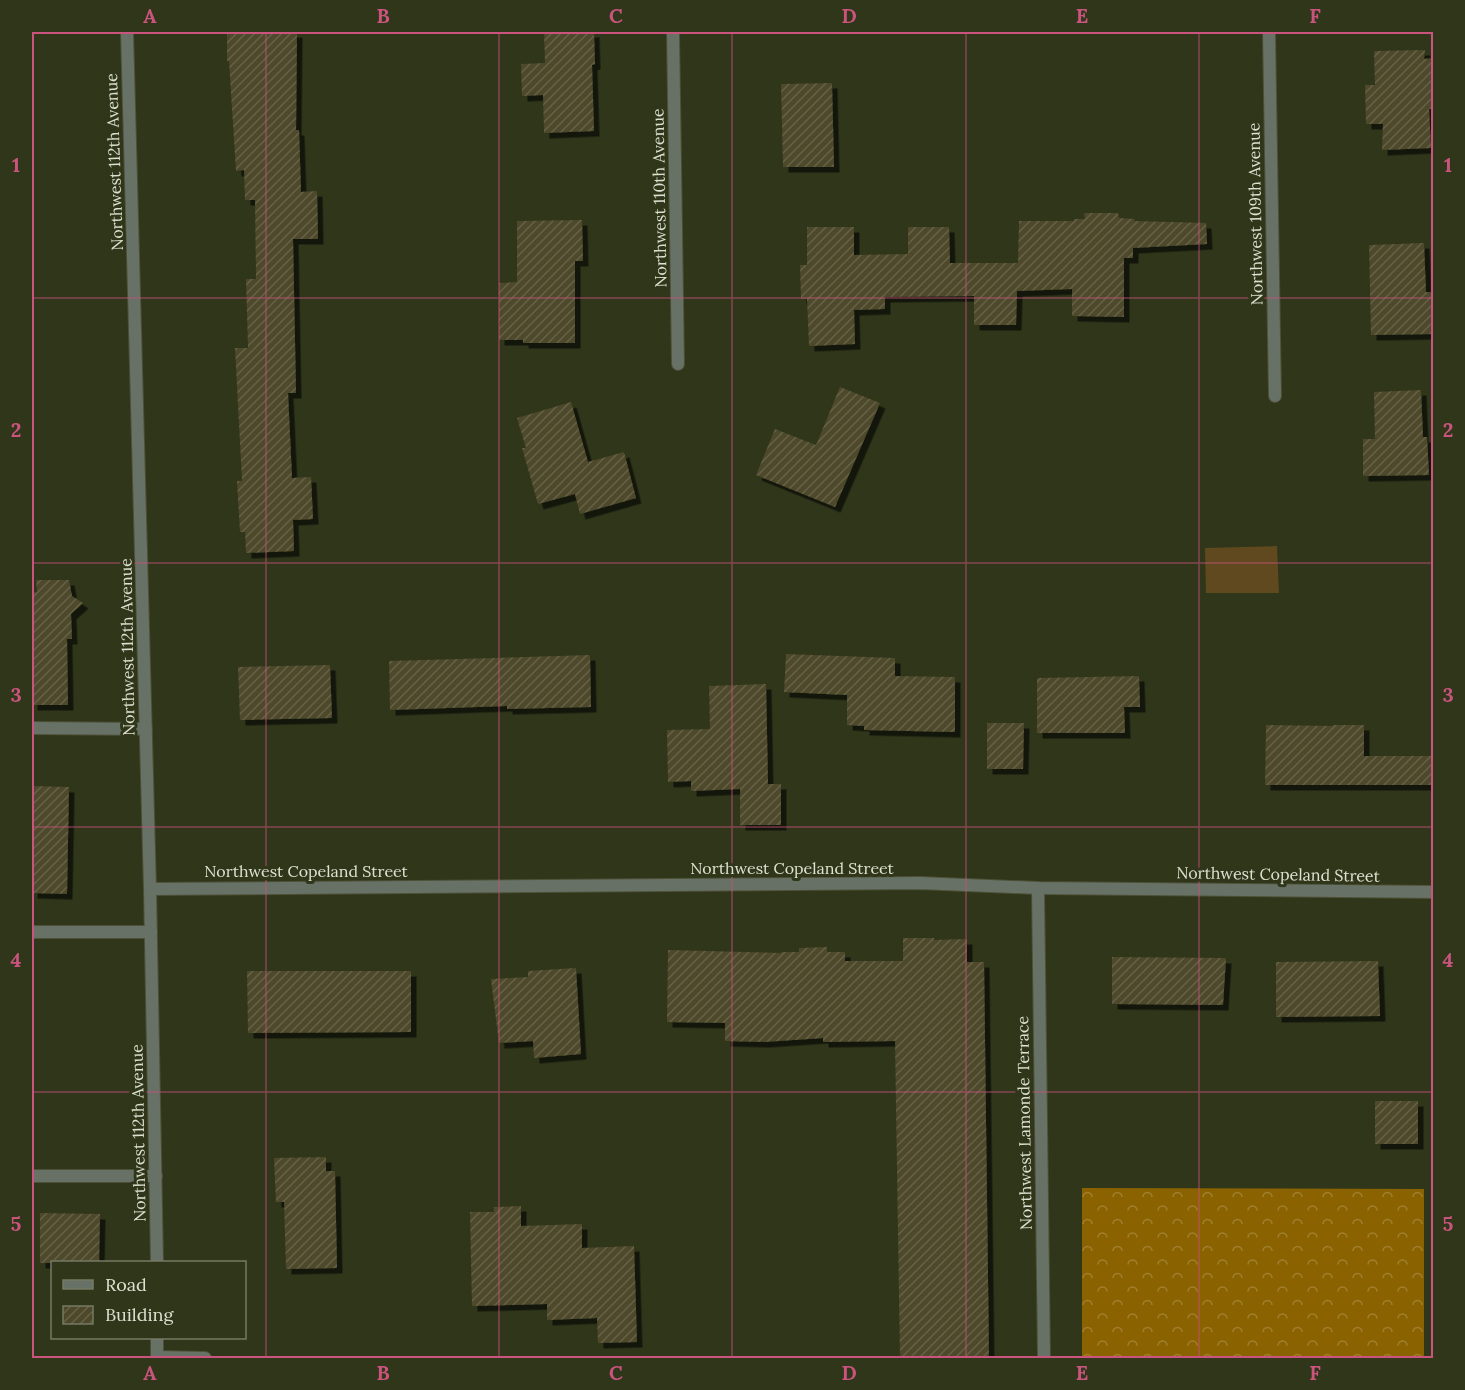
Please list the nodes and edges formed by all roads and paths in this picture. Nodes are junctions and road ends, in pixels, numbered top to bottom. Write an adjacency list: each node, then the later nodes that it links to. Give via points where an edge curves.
1 (127, 32): 7 (street, Northwest 112th Avenue)
2 (673, 32): 4 (street, Northwest 110th Avenue)
3 (1269, 32): 5 (street, Northwest 109th Avenue)
4 (678, 364)
5 (1275, 396)
6 (32, 728): 7 (street)
7 (146, 729): 9 (street, Northwest 112th Avenue)
8 (1038, 888): 9 (street, Northwest Copeland Street, via 920,883); 10 (street, Northwest Copeland Street); 19 (street, Northwest Lamonde Terrace)
9 (150, 889): 12 (street, Northwest 112th Avenue)
10 (1434, 892)
11 (32, 932): 12 (street)
12 (151, 932): 14 (street, Northwest 112th Avenue)
13 (32, 1176): 14 (street)
14 (156, 1176): 15 (street, Northwest 112th Avenue)
15 (157, 1261)
16 (157, 1339): 17 (street)
17 (158, 1358): 18 (street)
18 (205, 1359)
19 (1044, 1359)

